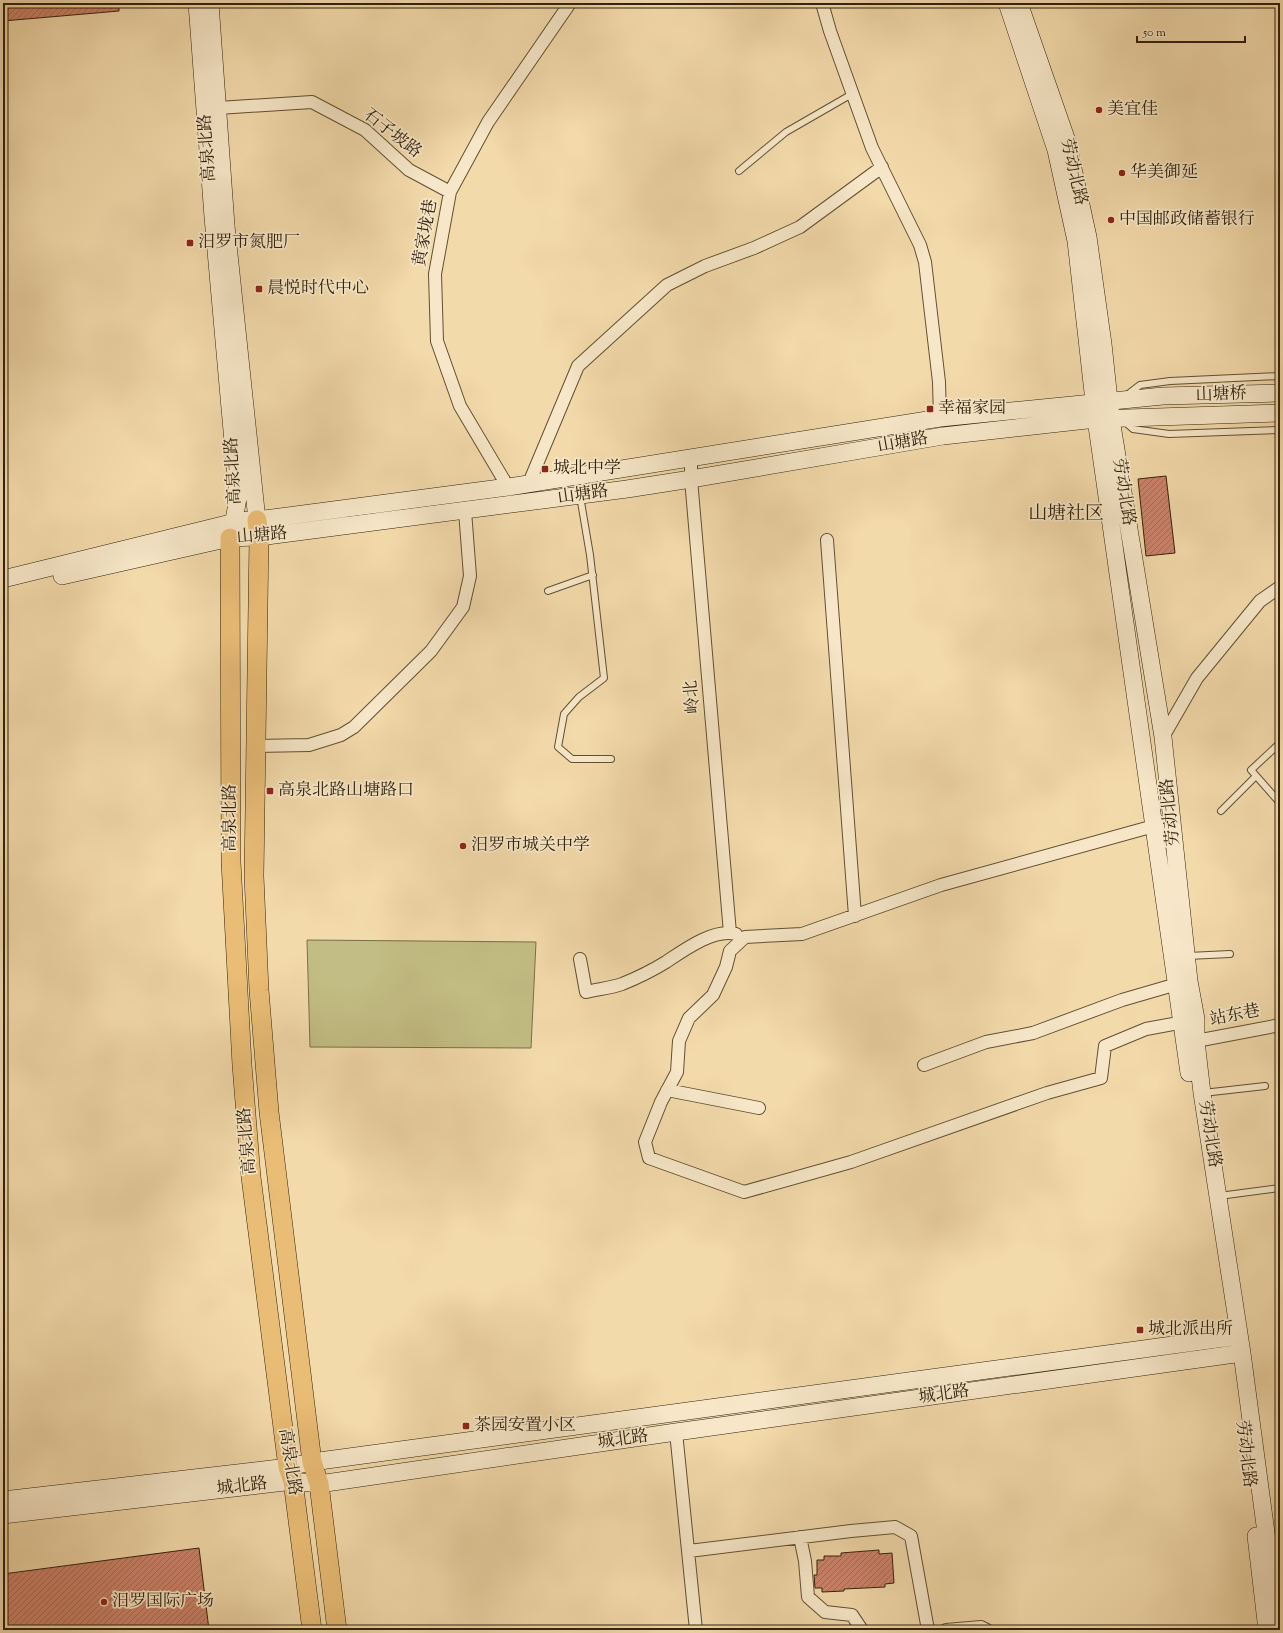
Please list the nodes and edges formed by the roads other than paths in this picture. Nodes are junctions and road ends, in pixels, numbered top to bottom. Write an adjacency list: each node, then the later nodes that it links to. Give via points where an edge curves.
1 (197, 3): 27 (street, 高泉北路, via 238,498)
2 (210, 3): 8 (street, 高泉北路)
3 (570, 3): 11 (street, 黄家垅巷, via 488,122)
4 (822, 3): 7 (street)
5 (1006, 3): 15 (street, 劳动北路, via 1056,150)
6 (1019, 3): 15 (street, 劳动北路, via 1067,141 1088,237)
7 (852, 94): 9 (street, via 872,148); 10 (lane, via 786,132)
8 (218, 108): 11 (street, 石子坡路, via 312,102 365,130 409,170); 26 (street, 高泉北路, via 226,226)
9 (882, 167): 18 (street, via 920,245 925,262 939,382); 22 (street, via 800,227 667,284 578,366)
10 (740, 172)
11 (450, 192): 23 (street, 黄家垅巷, via 435,274 437,341 460,406)
12 (1280, 376): 15 (lane, via 1170,381 1140,385)
13 (1280, 393): 14 (street, 山塘桥)
14 (1163, 396): 15 (street, 山塘路)
15 (1109, 410): 17 (street, 山塘路); 18 (street, 山塘路); 19 (lane, via 1133,429 1169,434); 21 (street, 山塘路); 34 (street, 劳动北路); 42 (street, 劳动北路)
16 (1280, 413): 17 (street, 山塘桥)
17 (1166, 417)
18 (940, 418): 20 (street, 山塘路)
19 (1280, 430)
20 (691, 458): 21 (street, 岭北); 22 (street, 山塘路)
21 (691, 480): 24 (street, 山塘路); 44 (street, 岭北)
22 (529, 483): 23 (street, 山塘路)
23 (508, 487): 26 (street, 山塘路)
24 (580, 496): 25 (street, 山塘路); 29 (lane)
25 (465, 511): 26 (street, 山塘路); 36 (street, via 470,576 466,595 462,608 431,651 354,727 341,735 309,745)
26 (258, 529): 27 (street, 山塘路); 36 (main road, 高泉北路)
27 (232, 530): 30 (street, 山塘路, via 231,524); 32 (street, 山塘路); 64 (main road, 高泉北路, via 231,862 242,1066 251,1177)
28 (828, 540): 43 (street)
29 (592, 575): 33 (lane); 37 (lane, via 604,678 579,697 564,714 558,747 572,759)
30 (3, 579)
31 (1280, 587): 34 (street, via 1260,601 1197,678)
32 (3, 589)
33 (548, 592)
34 (1163, 737): 41 (street, 劳动北路)
35 (1280, 743): 38 (lane, via 1251,770)
36 (256, 746): 63 (main road, 高泉北路, via 254,876 260,998 269,1112)
37 (611, 759)
38 (1256, 776): 39 (lane); 40 (lane)
39 (1280, 803)
40 (1221, 811)
41 (1172, 821): 42 (street); 47 (street, 劳动北路)
42 (1155, 827): 43 (street, via 941,885); 49 (street, 劳动北路)
43 (855, 916): 45 (street, via 802,934)
44 (730, 933): 45 (street); 48 (street, via 720,934 682,950 666,962 622,984 586,992)
45 (745, 937): 55 (street, via 730,951 713,995 689,1018 679,1041 677,1072)
46 (1230, 954): 47 (lane)
47 (1186, 956): 49 (street, 劳动北路)
48 (580, 960)
49 (1182, 983): 50 (street, 劳动北路); 53 (street, via 1122,1000 1033,1033 986,1042)
50 (1189, 1021): 52 (street, 劳动北路); 55 (street, via 1146,1029 1106,1046 1101,1078 1047,1093 851,1162 744,1192 649,1158 645,1142); 60 (street, 劳动北路)
51 (1280, 1025): 52 (street, 站东巷)
52 (1196, 1041): 56 (street, 劳动北路)
53 (924, 1065)
54 (1265, 1086): 56 (lane)
55 (667, 1090): 57 (street)
56 (1202, 1093): 59 (street, 劳动北路)
57 (759, 1108)
58 (1280, 1188): 59 (lane)
59 (1219, 1196): 60 (street, 劳动北路)
60 (1234, 1336): 61 (street, 劳动北路); 63 (street, 城北路)
61 (1236, 1354): 62 (street, 城北路); 70 (street, 劳动北路); 78 (street, 劳动北路)
62 (676, 1432): 65 (street, 城北路); 69 (street)
63 (312, 1462): 64 (street, 城北路); 65 (main road, 高泉北路)
64 (290, 1474): 65 (street, 城北路); 66 (street, 城北路); 67 (street, 城北路); 71 (main road, 高泉北路)
65 (319, 1484): 72 (main road, 高泉北路)
66 (3, 1500)
67 (3, 1515)
68 (800, 1537): 69 (street); 74 (street, via 808,1597 826,1612 852,1615); 75 (street, via 895,1527 911,1536)
69 (689, 1551): 73 (street)
70 (1277, 1576): 79 (street, 劳动北路)
71 (312, 1630)
72 (337, 1630)
73 (696, 1630)
74 (862, 1630)
75 (928, 1630)
76 (946, 1630): 77 (street, via 982,1627)
77 (987, 1630)
78 (1267, 1630)
79 (1279, 1630)

